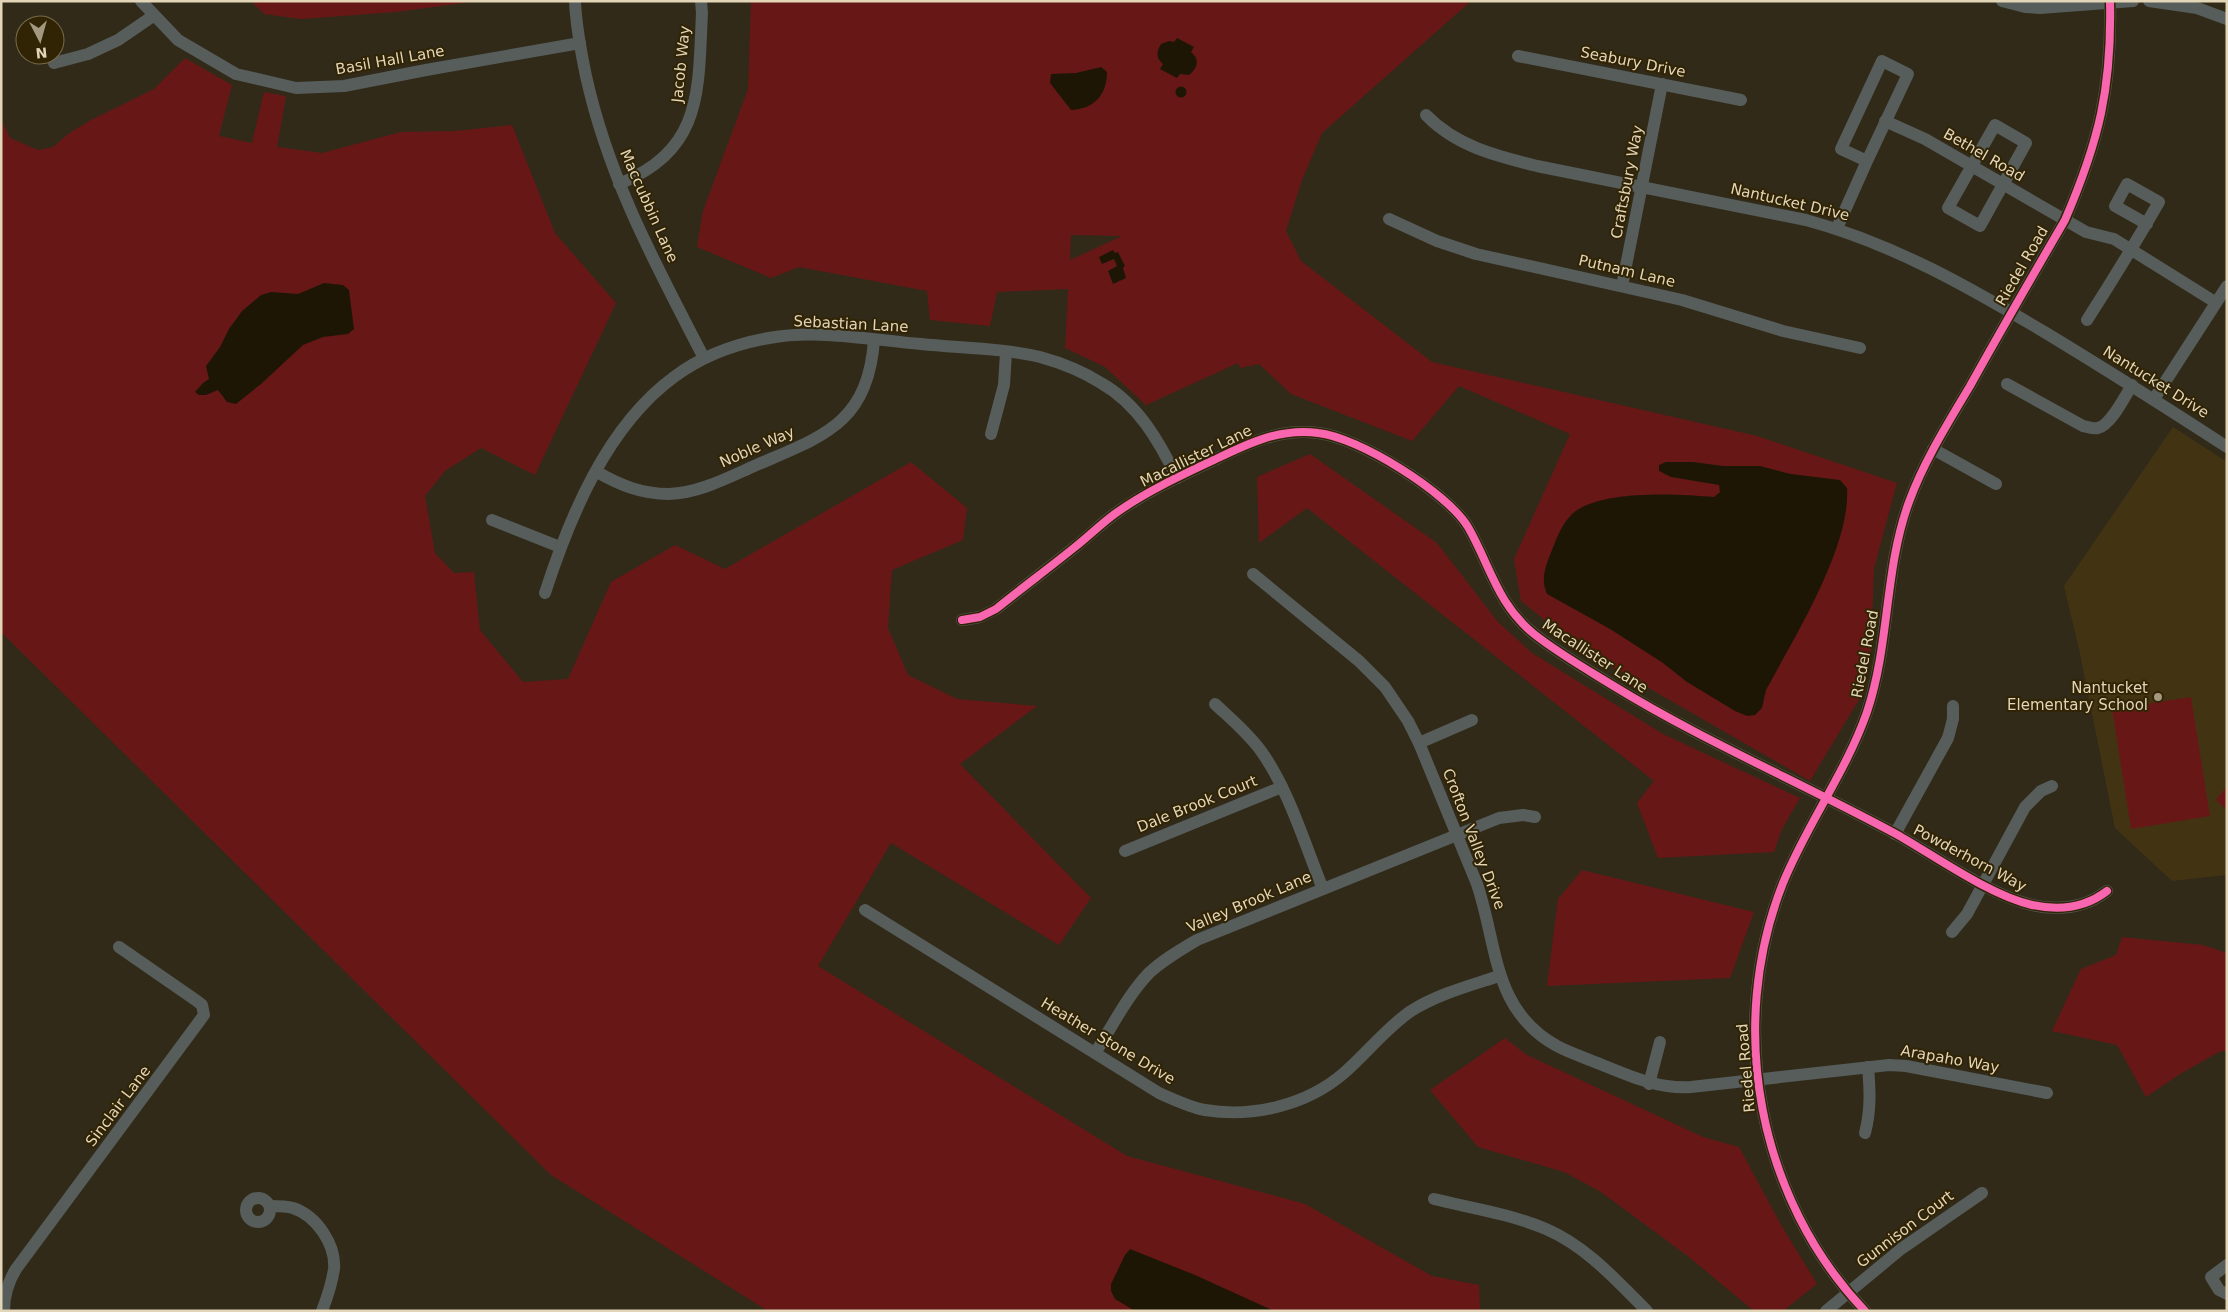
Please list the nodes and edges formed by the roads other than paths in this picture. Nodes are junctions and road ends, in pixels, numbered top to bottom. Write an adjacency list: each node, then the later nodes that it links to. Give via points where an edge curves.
1 (141, 1): 8 (street, Basil Hall Lane)
2 (575, 1): 10 (street, Maccubbin Lane)
3 (701, 1): 19 (street, Jacob Way, via 696,96 686,130 656,165)
4 (2002, 1): 7 (street, via 2040,8)
5 (2133, 1): 7 (street)
6 (2149, 1): 9 (street, via 2197,8)
7 (2110, 2): 23 (street, Riedel Road, via 2109,67 2102,118)
8 (153, 16): 10 (street, Basil Hall Lane, via 178,40 236,74 296,88 344,86); 12 (street, via 118,40)
9 (2227, 19)
10 (580, 43): 19 (street, Maccubbin Lane, via 594,110)
11 (1518, 56): 13 (street, Seabury Drive)
12 (65, 60)
13 (1662, 84): 14 (street, Seabury Drive); 21 (street, Craftsbury Way)
14 (1741, 100)
15 (1426, 115): 21 (street, Nantucket Drive, via 1455,139 1496,155)
16 (1885, 121): 17 (street); 17 (street, via 1908,74 1882,62 1841,149); 18 (street, Bethel Road)
17 (1866, 161): 25 (street)
18 (1972, 166): 20 (street, Bethel Road); 20 (street, via 1995,125 2026,143); 20 (street, via 1948,208 1980,226)
19 (619, 184): 35 (street, Maccubbin Lane)
20 (2003, 185): 23 (street, Bethel Road)
21 (1643, 186): 25 (street, Nantucket Drive); 27 (street, Craftsbury Way)
22 (1389, 219): 27 (street, Putnam Lane, via 1476,254)
23 (2065, 220): 26 (street, Bethel Road, via 2086,232 2114,239); 30 (street, Riedel Road)
24 (2147, 224): 26 (street)
25 (1837, 228): 30 (street, Nantucket Drive, via 1900,252)
26 (2132, 249): 29 (street, Bethel Road); 31 (street)
27 (1622, 286): 33 (street, Putnam Lane, via 1682,300 1783,331)
28 (2227, 286): 29 (street)
29 (2216, 302): 38 (street)
30 (2012, 312): 37 (street, Nantucket Drive); 41 (street, Riedel Road)
31 (2087, 320)
32 (874, 340): 34 (street, Sebastian Lane); 35 (street, Sebastian Lane, via 788,336 748,343); 42 (street, Noble Way, via 870,370 854,407 837,425 816,438 707,486 680,493 634,489)
33 (1860, 348)
34 (1006, 352): 39 (street, via 1004,385); 43 (street, Sebastian Lane, via 1061,363 1113,390 1152,432)
35 (704, 358): 42 (street, Sebastian Lane, via 674,377 640,407 613,442)
36 (2007, 384): 37 (street, via 2091,428 2098,428 2109,421)
37 (2132, 385): 38 (street, Nantucket Drive)
38 (2154, 399): 40 (street, Nantucket Drive)
39 (991, 434)
40 (2227, 446)
41 (1933, 449): 44 (street); 56 (street, Riedel Road, via 1901,527 1883,647 1870,702 1854,743)
42 (597, 472): 46 (street, Sebastian Lane)
43 (1177, 478): 49 (street, Macallister Lane, via 1116,513 996,609 980,617); 56 (street, Macallister Lane, via 1259,439 1280,434 1318,432 1352,442 1436,493 1459,514 1499,593 1533,633 1644,704)
44 (1996, 484)
45 (492, 520): 46 (street)
46 (560, 547): 48 (street, Sebastian Lane)
47 (1253, 574): 53 (street, Crofton Valley Drive, via 1374,676 1397,703)
48 (545, 593)
49 (962, 620)
50 (1215, 704): 55 (street, via 1262,752)
51 (1952, 706): 59 (street, via 1953,719 1948,738)
52 (1472, 720): 53 (street)
53 (1419, 743): 58 (street, Crofton Valley Drive)
54 (2052, 786): 61 (street, via 2040,791 2025,807)
55 (1282, 787): 60 (street, Dale Brook Court); 62 (street)
56 (1826, 798): 59 (street, Powderhorn Way); 71 (street, Riedel Road, via 1782,884 1763,951 1755,1014)
57 (1535, 817): 58 (street, Valley Brook Lane, via 1510,815)
58 (1457, 834): 62 (street, Valley Brook Lane); 67 (street, Crofton Valley Drive, via 1483,903)
59 (1895, 834): 61 (street, Powderhorn Way)
60 (1125, 851)
61 (1984, 884): 63 (street, Powderhorn Way, via 2014,899 2052,908 2083,905); 65 (street)
62 (1323, 889): 69 (street, Valley Brook Lane, via 1197,940 1164,961 1134,991)
63 (2107, 890)
64 (865, 910): 69 (street, Heather Stone Drive)
65 (1952, 932)
66 (119, 947): 81 (street, Sinclair Lane, via 197,1000 204,1015 16,1269 6,1293)
67 (1499, 976): 69 (street, Heather Stone Drive, via 1444,994 1419,1007 1393,1026 1331,1083 1302,1099 1267,1109 1203,1110 1159,1093); 72 (street, Crofton Valley Drive, via 1516,1008 1542,1036 1558,1046)
68 (1660, 1042): 72 (street)
69 (1095, 1053)
70 (1868, 1067): 71 (street, Arapaho Way); 73 (street, Arapaho Way, via 1906,1066); 74 (street, via 1871,1095)
71 (1757, 1080): 72 (street, Crofton Valley Drive, via 1691,1088); 79 (street, Riedel Road, via 1779,1174 1811,1240)
72 (1649, 1084)
73 (2048, 1093)
74 (1865, 1132)
75 (1982, 1192): 79 (street, Gunnison Court, via 1918,1236)
76 (1434, 1198): 83 (street, via 1547,1229 1583,1251)
77 (270, 1206): 82 (street, via 302,1212 323,1230 334,1257 334,1269)
78 (2227, 1265): 80 (street, via 2211,1277 2219,1290)
79 (1848, 1293): 84 (street, Gunnison Court); 85 (street, Riedel Road)
80 (2227, 1294)
81 (4, 1311)
82 (322, 1311)
83 (1648, 1311)
84 (1826, 1311)
85 (1865, 1311)

